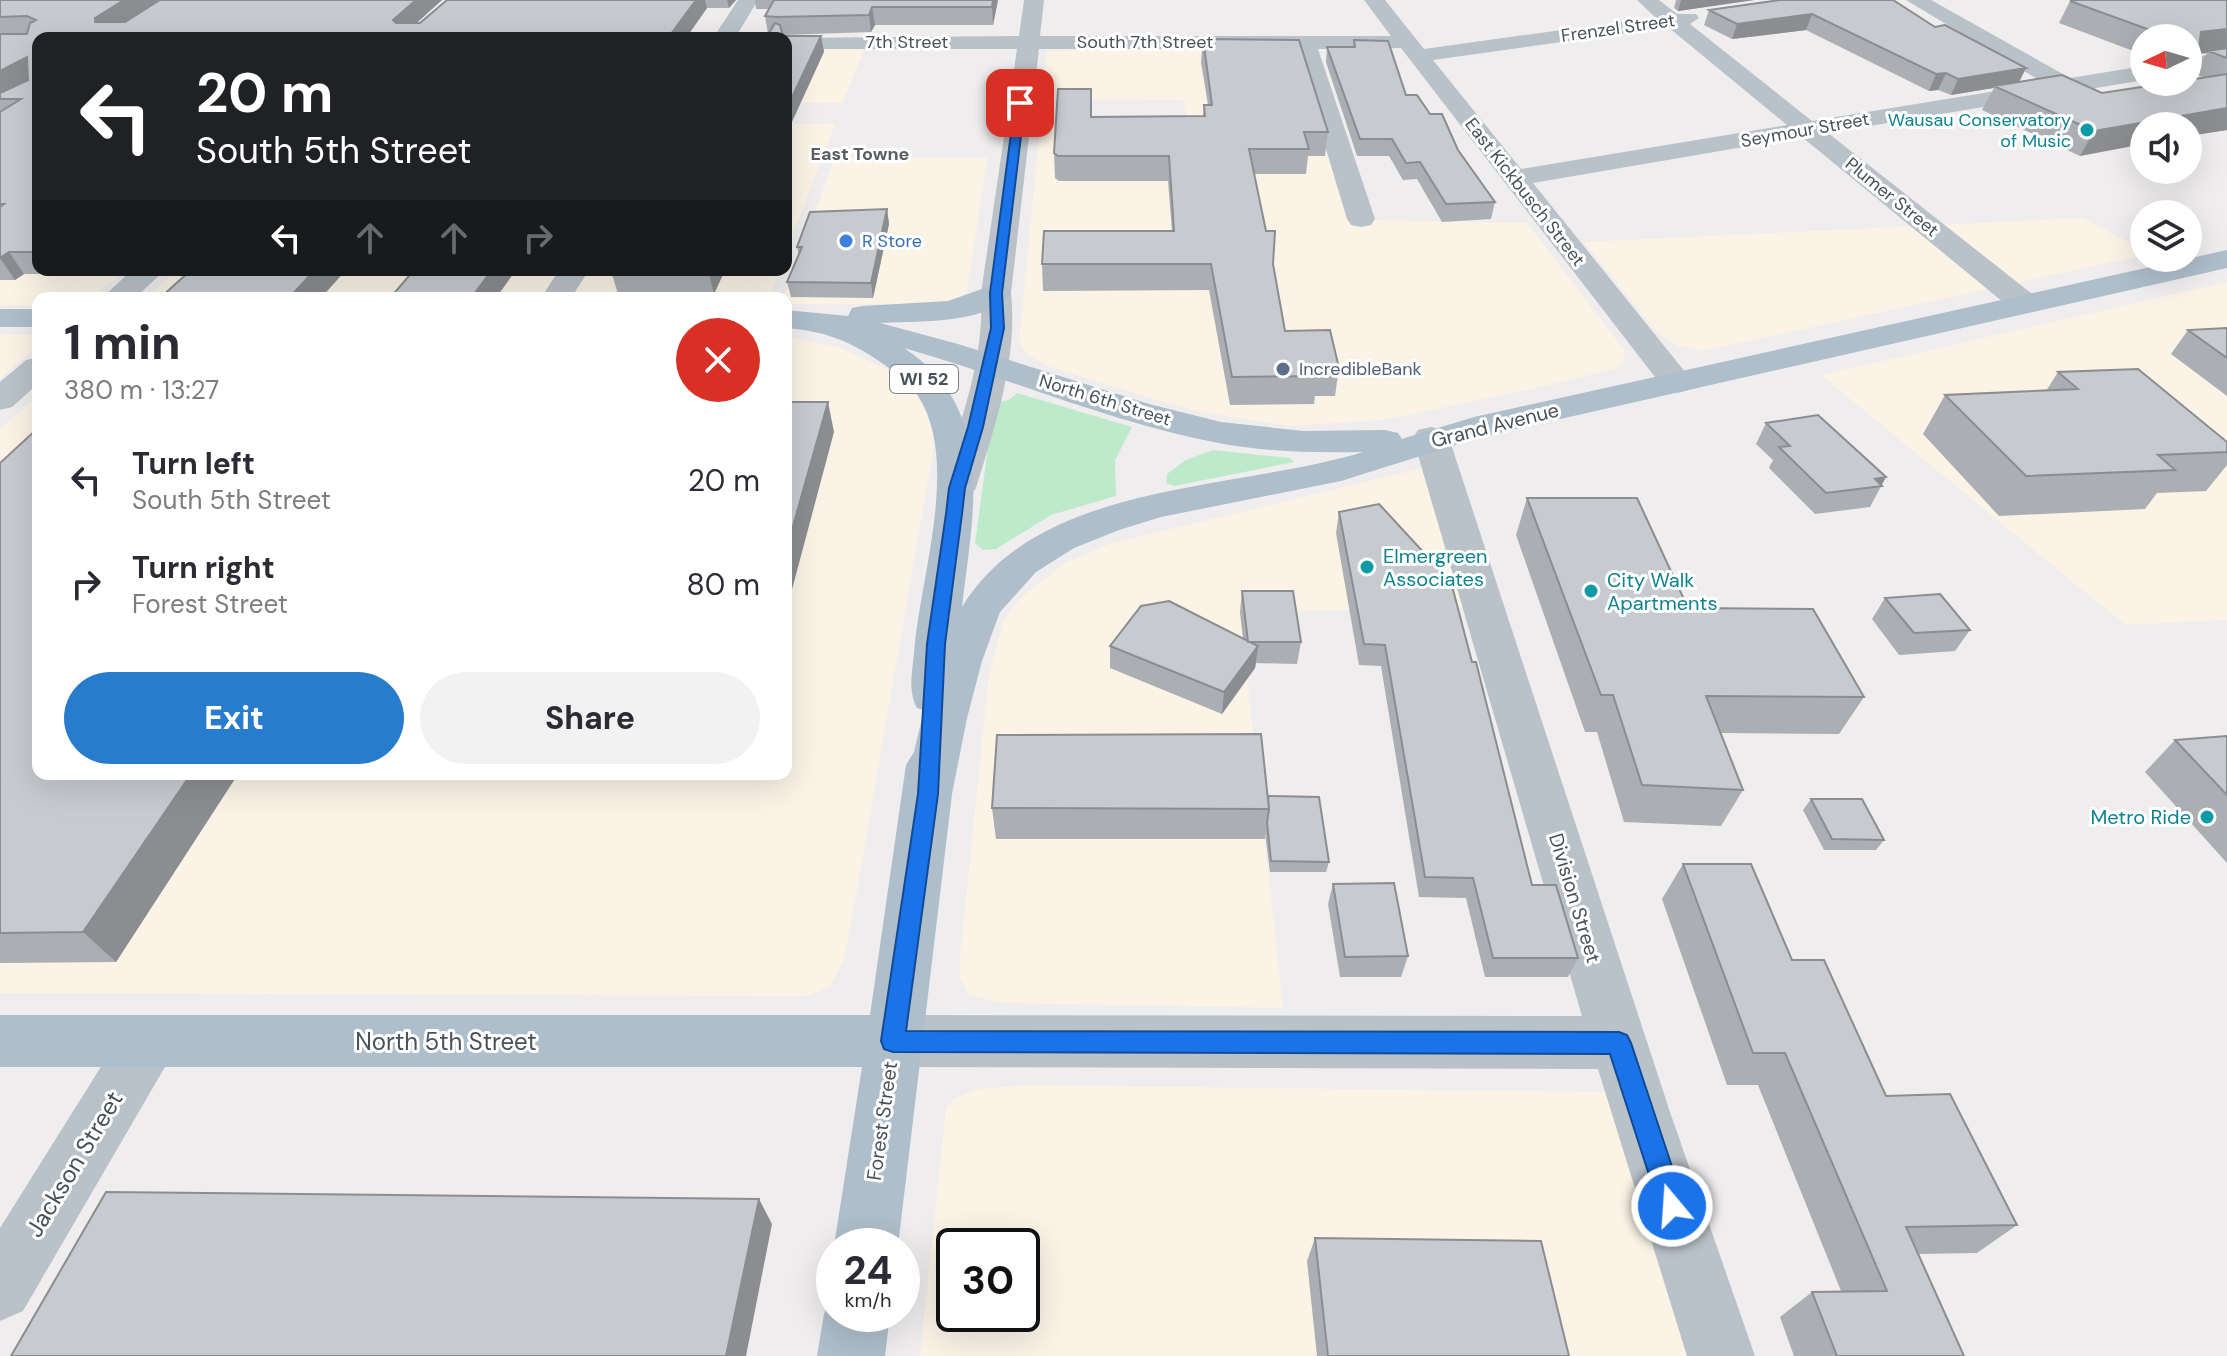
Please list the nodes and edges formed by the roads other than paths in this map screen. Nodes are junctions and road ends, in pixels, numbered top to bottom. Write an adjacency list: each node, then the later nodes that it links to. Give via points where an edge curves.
1 (748, 0): 8 (street)
2 (1034, 0): 9 (street, Forest Street)
3 (1374, 0): 12 (street, East Kickbusch Street)
4 (1647, 0): 7 (street, Plumer Street)
5 (1916, 0): 16 (street)
6 (1706, 16): 7 (street, Frenzel Street)
7 (1673, 20): 12 (street, Frenzel Street); 17 (street, Plumer Street)
8 (728, 32)
9 (1028, 42): 10 (street, South 7th Street); 11 (street, 7th Street); 23 (street, Forest Street)
10 (1305, 42): 12 (street, South 7th Street); 19 (street)
11 (792, 43)
12 (1412, 49): 18 (street, East Kickbusch Street)
13 (2227, 59): 14 (street)
14 (2202, 63)
15 (2130, 75): 16 (street, Seymour Street)
16 (2067, 86): 17 (street, Seymour Street)
17 (1808, 130): 18 (street, Seymour Street); 24 (street, Plumer Street)
18 (1514, 178): 31 (street, East Kickbusch Street)
19 (1361, 219)
20 (2227, 259): 24 (main road, Grand Avenue)
21 (143, 276): 22 (street)
22 (124, 292)
23 (996, 293): 28 (main road, via 957,310); 29 (street, Forest Street, via 998,328)
24 (2025, 304): 31 (main road, Grand Avenue)
25 (0, 318): 26 (main road)
26 (32, 318)
27 (792, 319): 28 (main road, North 6th Street / WI 52)
28 (825, 321): 29 (main road, North 6th Street); 34 (main road, WI 52, via 892,354 929,385 950,431)
29 (989, 364): 33 (main road, North 6th Street, via 1144,413 1231,434 1319,442); 34 (street, Forest Street)
30 (32, 372): 32 (street)
31 (1677, 383): 33 (main road, Grand Avenue)
32 (0, 400)
33 (1431, 438): 35 (main road, Grand Avenue, via 1352,468 1125,516 1080,531 1030,558 1001,582 980,610); 39 (street, Division Street)
34 (957, 488): 35 (main road, Forest Street / WI 52, via 936,644)
35 (928, 794): 38 (main road, Forest Street / WI 52)
36 (0, 1041): 37 (main road, North 5th Street)
37 (149, 1041): 38 (main road, North 5th Street); 41 (street, Jackson Street)
38 (893, 1041): 39 (street); 40 (main road, Forest Street / WI 52)
39 (1619, 1043): 44 (street, Division Street)
40 (868, 1228)
41 (0, 1288)
42 (854, 1332): 43 (main road)
43 (851, 1356)
44 (1721, 1356)

